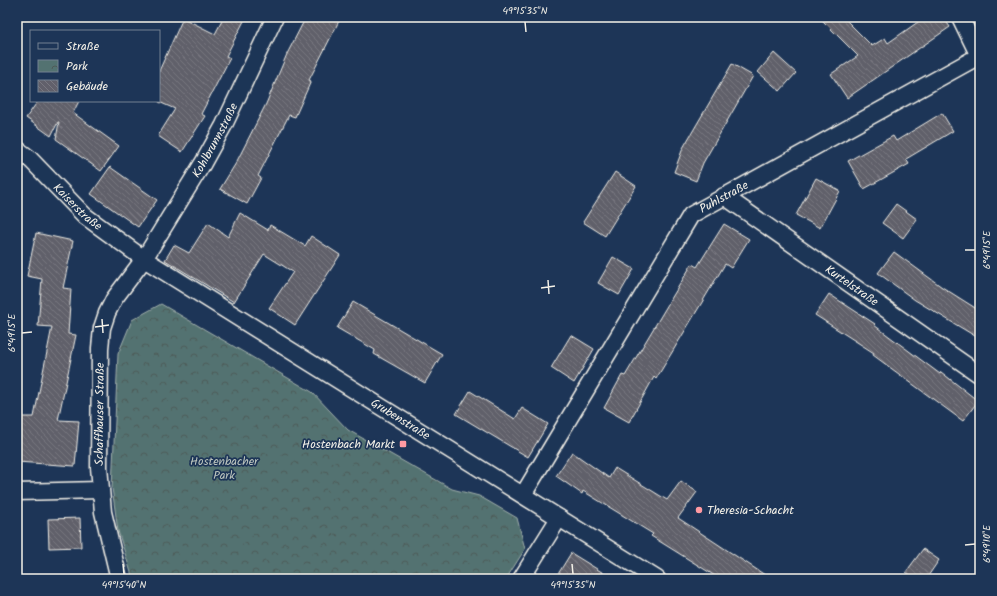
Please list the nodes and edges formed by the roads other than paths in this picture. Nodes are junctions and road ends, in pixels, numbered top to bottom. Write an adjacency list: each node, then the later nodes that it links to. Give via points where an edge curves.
1 (275, 17): 6 (street, Kohlbrunnstraße, via 224,125)
2 (960, 17): 3 (street)
3 (980, 57): 5 (street, Puhlstraße)
4 (17, 148): 6 (street, Kaiserstraße, via 85,216)
5 (724, 196): 7 (street, Kurtelstraße); 10 (street, Puhlstraße, via 691,215)
6 (144, 259): 8 (street, Schaffhauser Straße, via 114,299 102,328); 10 (street, Grubenstraße)
7 (980, 374)
8 (100, 490): 9 (street); 12 (street, Schaffhauser Straße, via 108,539)
9 (17, 492)
10 (523, 495): 11 (street, Grubenstraße)
11 (559, 518): 13 (street); 14 (street, Grubenstraße)
12 (119, 579)
13 (521, 579)
14 (657, 579)

